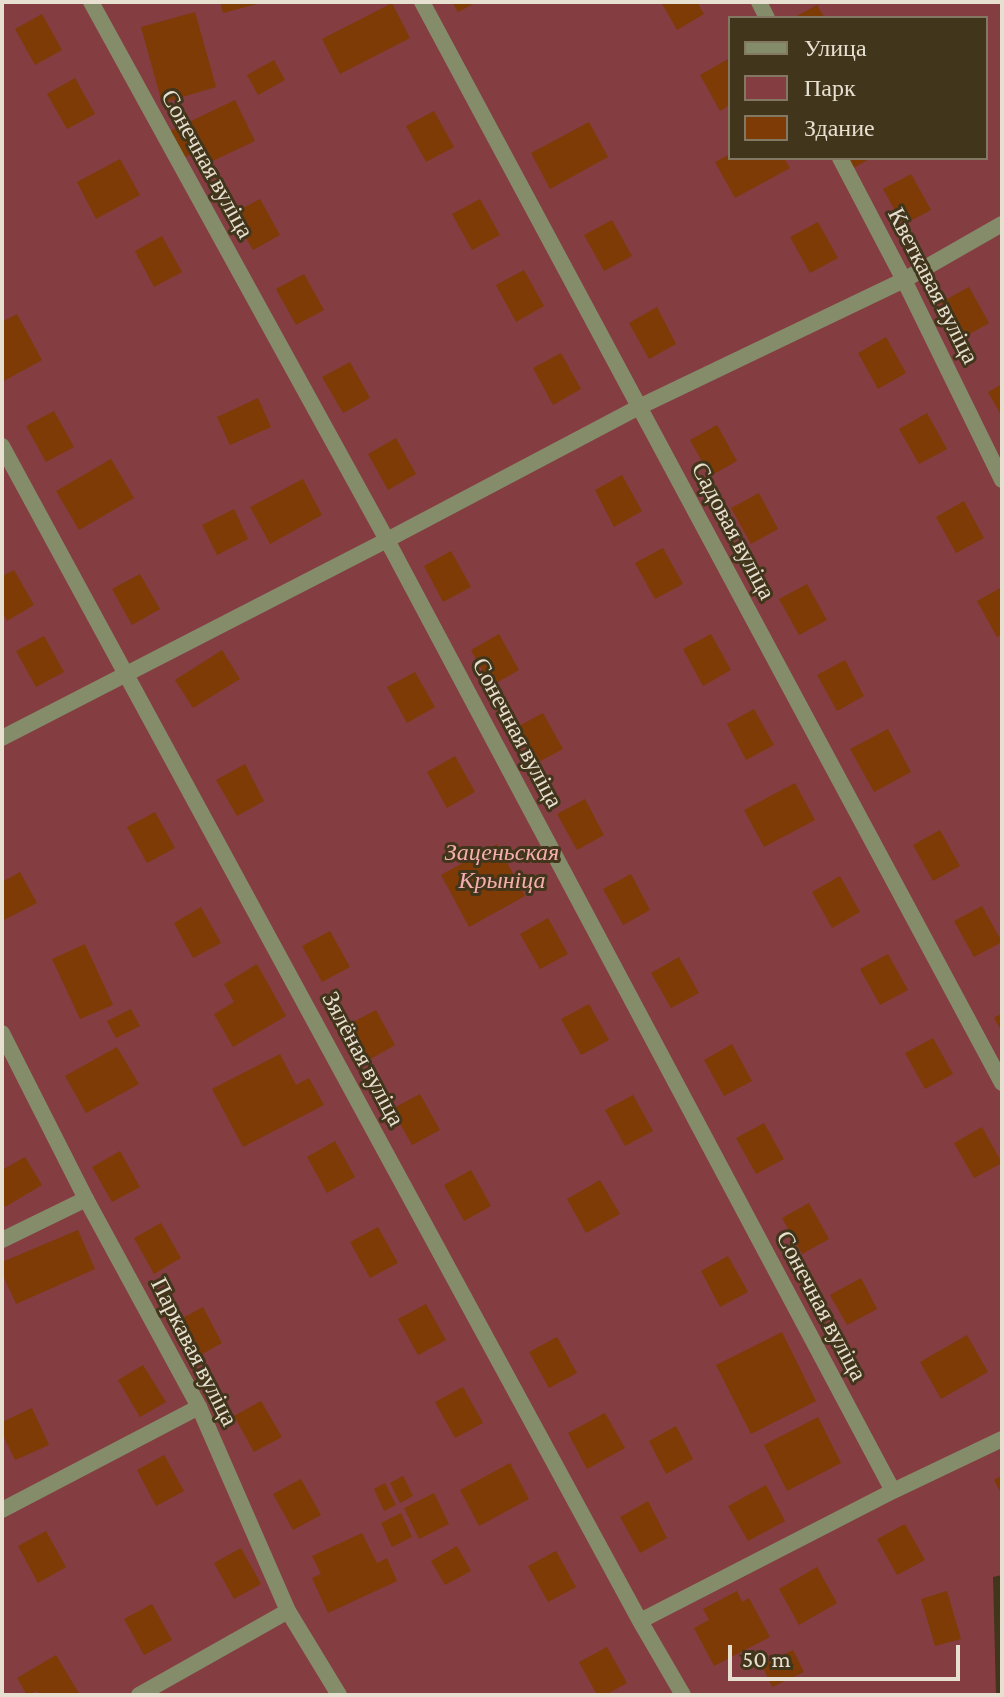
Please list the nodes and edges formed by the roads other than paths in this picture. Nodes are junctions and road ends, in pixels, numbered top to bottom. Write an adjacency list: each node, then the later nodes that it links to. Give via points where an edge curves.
1 (91, 2): 9 (street, Сонечная вуліца)
2 (422, 2): 6 (street, Садовая вуліца)
3 (841, 160): 5 (street, Кветкавая вуліца)
4 (1002, 224): 5 (street)
5 (904, 280): 6 (street); 8 (street, Кветкавая вуліца)
6 (639, 407): 9 (street); 13 (street, Садовая вуліца)
7 (2, 446): 10 (street, Зялёная вуліца)
8 (1002, 480)
9 (387, 540): 10 (street); 18 (street, Сонечная вуліца)
10 (127, 673): 11 (street); 21 (street, Зялёная вуліца)
11 (2, 738)
12 (2, 1033): 14 (street, Паркавая вуліца)
13 (1002, 1083)
14 (86, 1199): 15 (street); 16 (street, Паркавая вуліца)
15 (2, 1240)
16 (199, 1407): 19 (street); 20 (street, Паркавая вуліца)
17 (1002, 1439): 18 (street)
18 (893, 1491): 21 (street)
19 (2, 1510)
20 (288, 1611): 22 (street); 23 (street, Паркавая вуліца)
21 (640, 1621): 24 (street, Зялёная вуліца)
22 (139, 1695)
23 (339, 1695)
24 (683, 1695)

